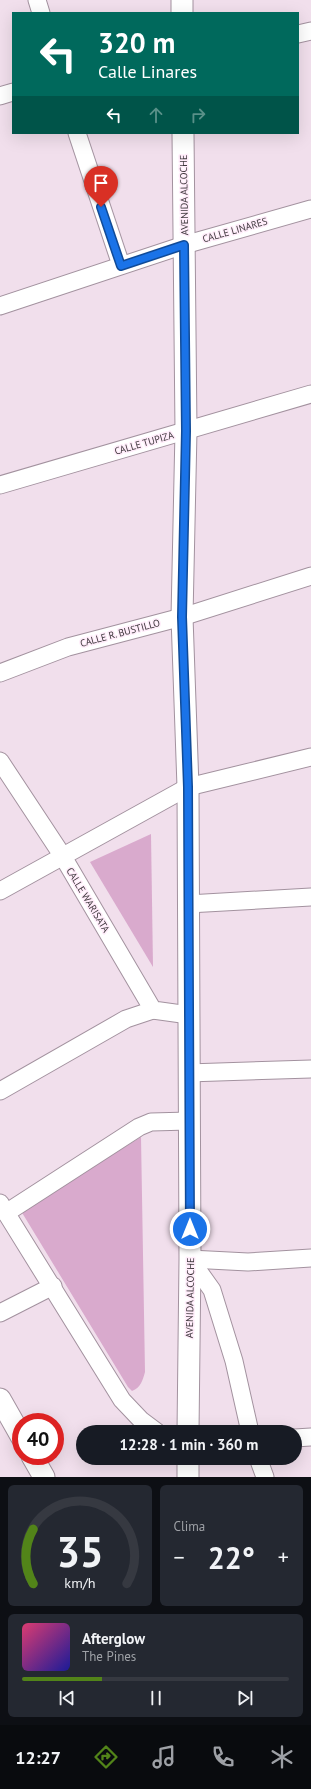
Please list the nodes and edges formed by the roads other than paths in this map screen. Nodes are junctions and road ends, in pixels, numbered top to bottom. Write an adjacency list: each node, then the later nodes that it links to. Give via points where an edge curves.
1 (37, 0): 3 (street)
2 (182, 0): 4 (street)
3 (41, 12)
4 (182, 12)
5 (311, 31): 6 (street)
6 (299, 34)
7 (12, 92): 8 (street)
8 (0, 96)
9 (77, 134): 13 (street)
10 (183, 134): 12 (street, AVENIDA ALCOCHE)
11 (311, 210): 12 (street, CALLE LINARES)
12 (184, 245): 13 (street, CALLE LINARES); 16 (street, AVENIDA ALCOCHE)
13 (121, 266): 14 (street, CALLE LINARES)
14 (0, 306)
15 (311, 394): 16 (street, CALLE TUPIZA)
16 (186, 431): 17 (street, CALLE TUPIZA); 19 (street, AVENIDA ALCOCHE)
17 (0, 485)
18 (311, 576): 19 (street, CALLE R. BUSTILLO)
19 (182, 617): 20 (street, CALLE R. BUSTILLO, via 68,647); 23 (street, AVENIDA ALCOCHE)
20 (0, 672)
21 (311, 757): 23 (street)
22 (0, 761): 24 (street, CALLE WARISATA)
23 (188, 787): 24 (street); 27 (street, AVENIDA ALCOCHE)
24 (62, 856): 25 (street); 28 (street, CALLE WARISATA)
25 (0, 891)
26 (311, 897): 27 (street)
27 (188, 904): 29 (street, AVENIDA ALCOCHE)
28 (153, 1010): 29 (street); 32 (street, via 126,1019)
29 (189, 1015): 31 (street, AVENIDA ALCOCHE)
30 (311, 1069): 31 (street)
31 (188, 1073): 33 (street, AVENIDA ALCOCHE)
32 (0, 1091)
33 (189, 1121): 34 (street, via 151,1122 139,1127); 36 (street, AVENIDA ALCOCHE)
34 (3, 1208): 37 (street)
35 (311, 1258): 36 (street, via 248,1262)
36 (190, 1259): 42 (street, AVENIDA ALCOCHE); 43 (street, via 212,1290 234,1361)
37 (53, 1286): 38 (street); 41 (street, via 122,1400)
38 (0, 1313)
39 (0, 1399): 40 (street)
40 (12, 1420)
41 (148, 1425)
42 (188, 1425)
43 (248, 1425)
44 (37, 1465): 47 (street)
45 (188, 1465): 48 (street)
46 (261, 1465): 49 (street)
47 (44, 1477)
48 (188, 1477)
49 (265, 1477)

